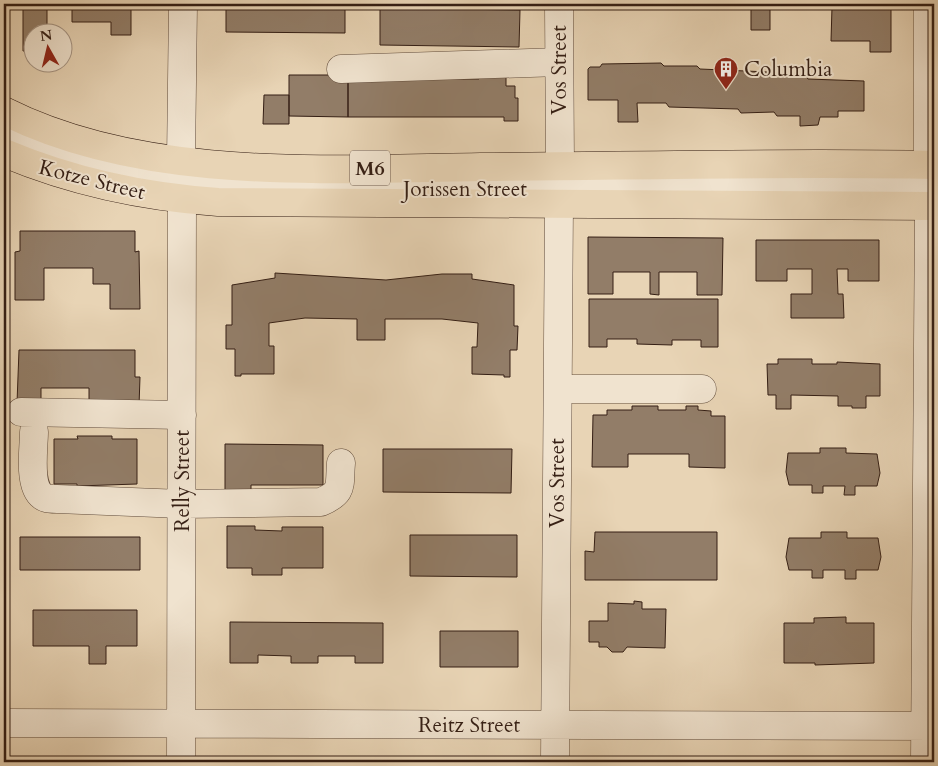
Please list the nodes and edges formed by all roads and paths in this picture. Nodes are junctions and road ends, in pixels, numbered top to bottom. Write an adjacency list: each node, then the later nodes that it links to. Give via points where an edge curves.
1 (183, 4): 10 (street)
2 (559, 4): 4 (street, Vos Street)
3 (928, 4): 12 (street)
4 (559, 62): 5 (street); 11 (street, Vos Street)
5 (341, 69)
6 (4, 110): 10 (main road, Kotze Street / M6, via 70,138 134,154)
7 (4, 127): 12 (street, Jorissen Street, via 62,150 122,166 202,178)
8 (4, 134): 12 (street, Jorissen Street, via 118,174 205,186)
9 (4, 153): 13 (main road, Kotze Street / M6, via 63,176)
10 (181, 160): 11 (main road, Jorissen Street / M6, via 277,167)
11 (560, 167): 12 (main road, Jorissen Street / M6)
12 (932, 186): 14 (main road, Jorissen Street / M6); 23 (street)
13 (182, 200): 14 (main road, Jorissen Street / M6, via 255,204); 17 (street, Relly Street)
14 (559, 204): 15 (street, Vos Street)
15 (558, 389): 16 (street); 22 (street, Vos Street)
16 (702, 389)
17 (182, 416): 19 (street, Relly Street); 19 (street, via 28,422 34,483 45,498)
18 (341, 463): 19 (street, via 339,488 335,496 321,502)
19 (182, 504): 21 (street, Relly Street)
20 (4, 723): 21 (street, Reitz Street)
21 (181, 723): 22 (street, Reitz Street); 24 (street, Relly Street)
22 (555, 726): 23 (street, Reitz Street); 25 (street, Vos Street)
23 (930, 726): 26 (street)
24 (181, 762)
25 (555, 762)
26 (925, 762)

